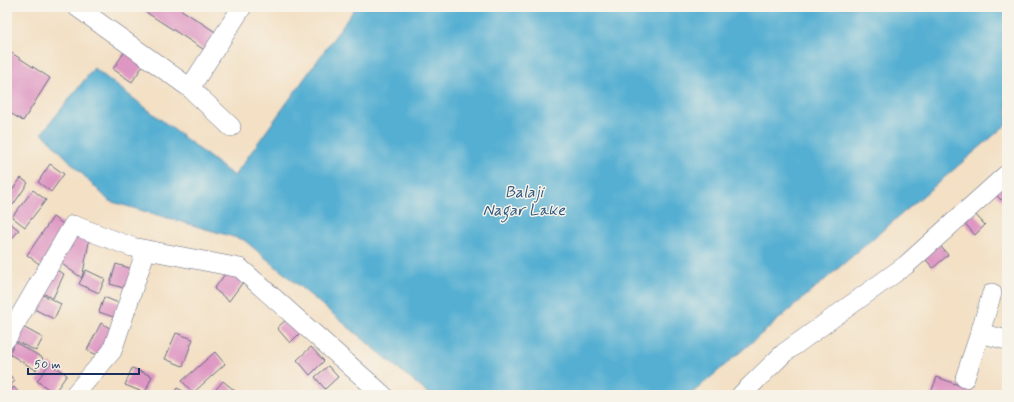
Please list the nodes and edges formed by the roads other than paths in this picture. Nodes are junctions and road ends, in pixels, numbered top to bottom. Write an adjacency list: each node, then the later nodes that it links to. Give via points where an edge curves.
1 (77, 7): 3 (street)
2 (242, 7): 3 (street)
3 (190, 88): 4 (street)
4 (232, 127)
5 (1007, 174): 14 (street, via 906,265 784,353)
6 (146, 250): 9 (street, via 73,225); 12 (street, via 112,350); 13 (street, via 240,268)
7 (992, 293): 8 (street)
8 (980, 333): 10 (street); 11 (street)
9 (7, 338)
10 (1007, 340)
11 (965, 378)
12 (74, 395)
13 (384, 395)
14 (741, 395)

